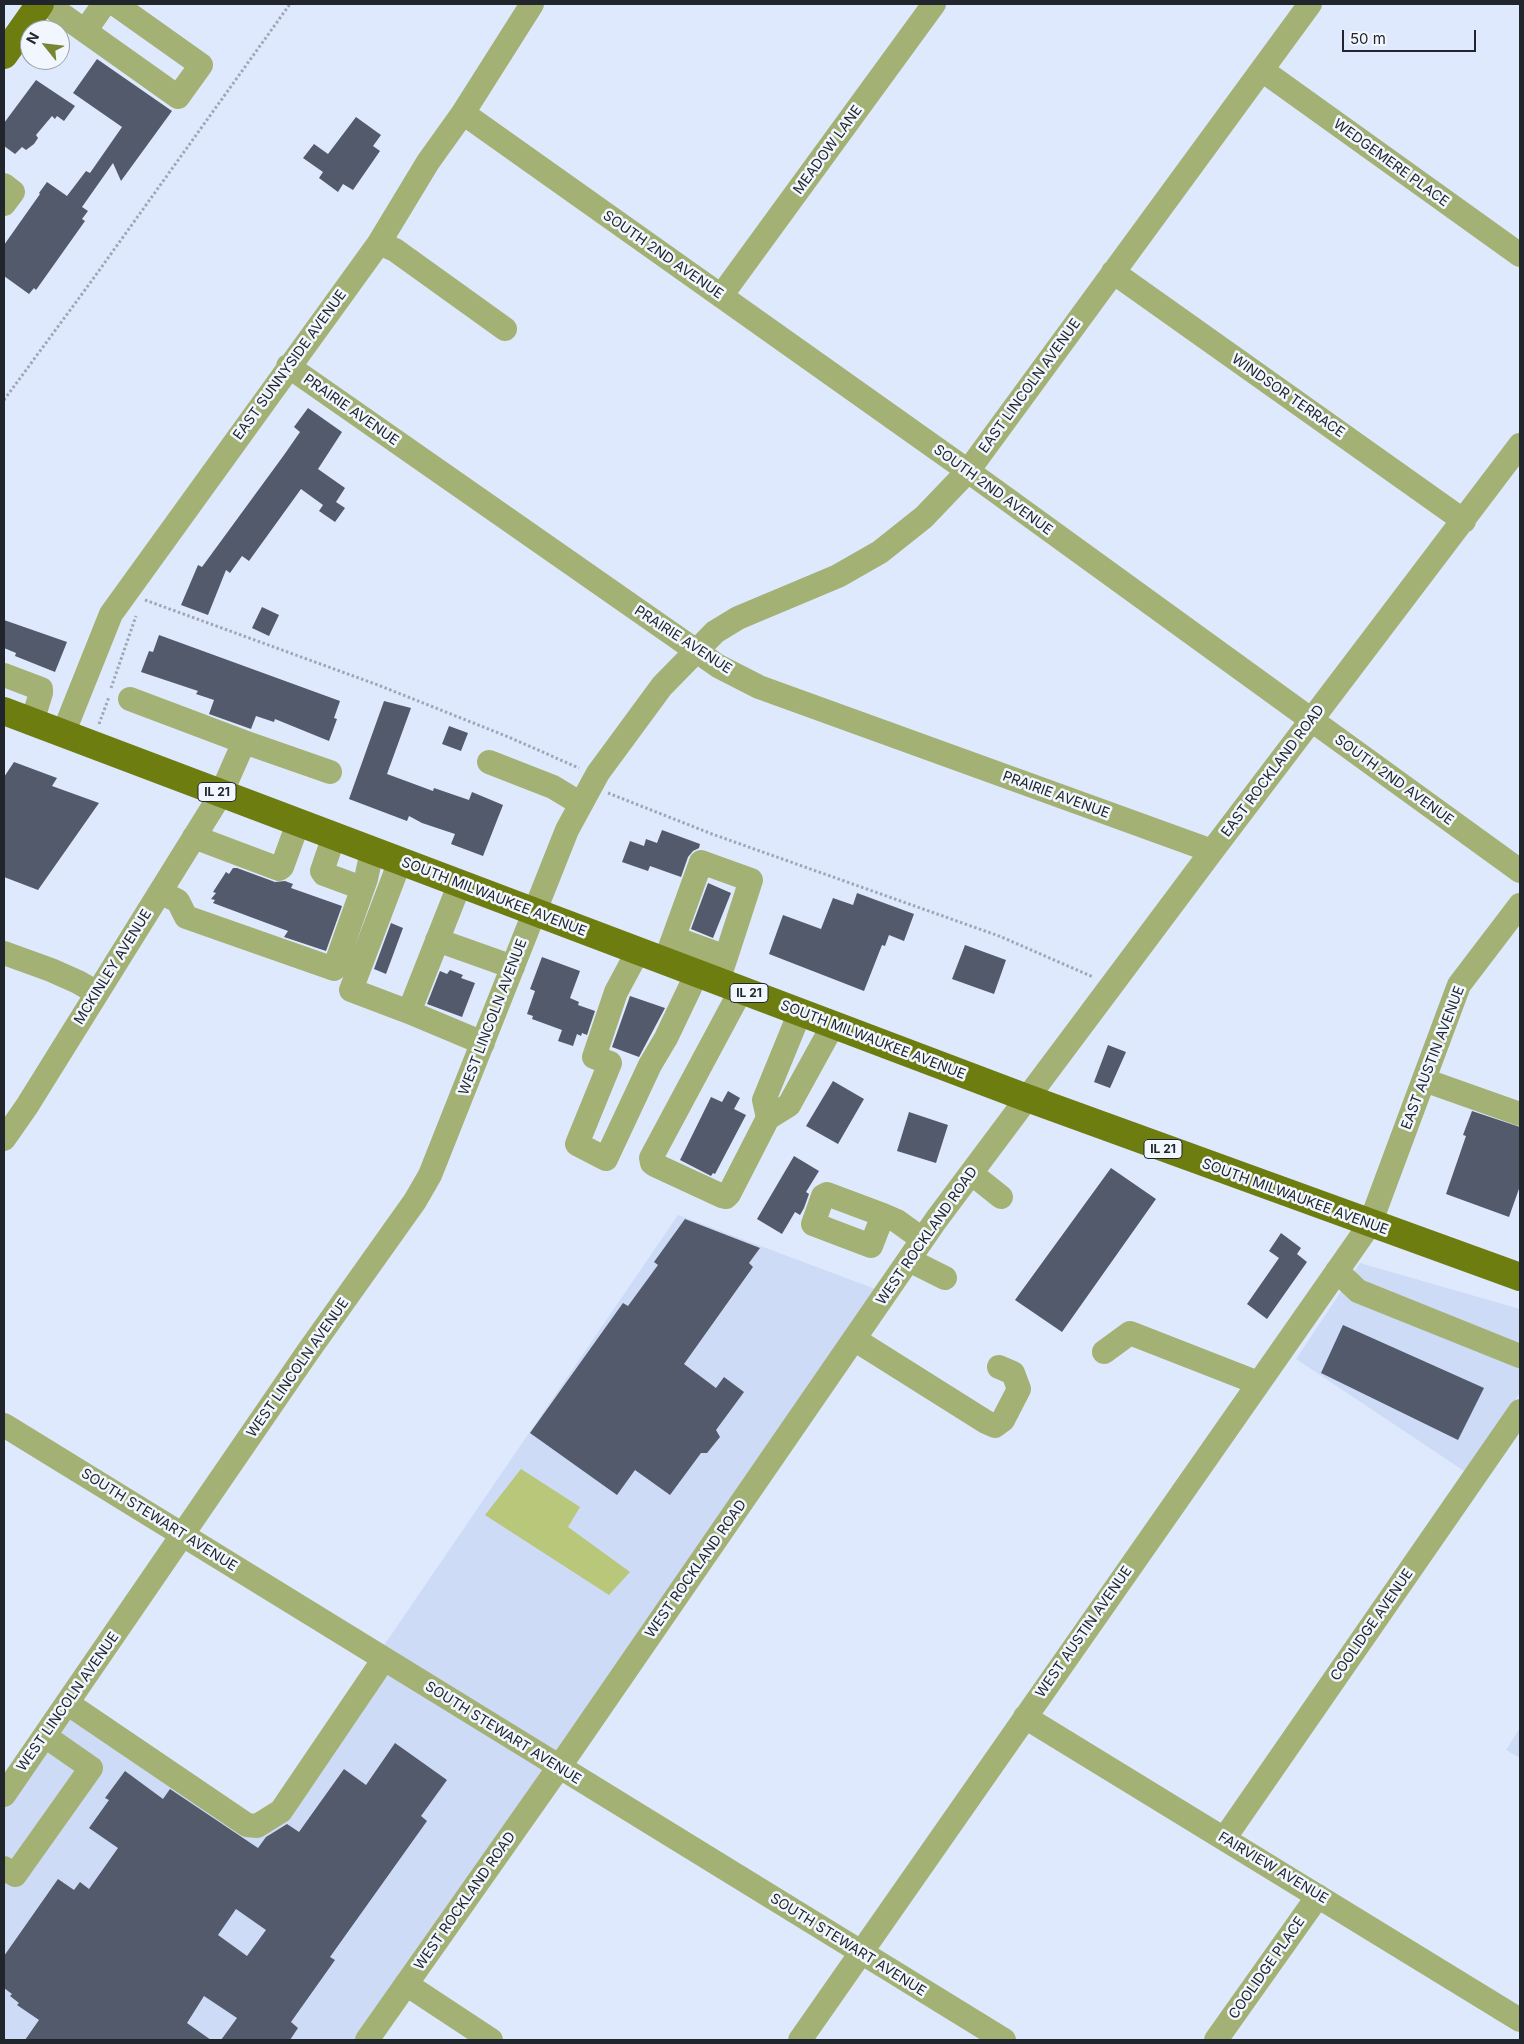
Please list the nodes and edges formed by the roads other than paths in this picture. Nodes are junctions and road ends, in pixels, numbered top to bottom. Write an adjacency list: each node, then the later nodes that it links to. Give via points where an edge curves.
1 (40, 4): 9 (main road)
2 (47, 4): 8 (street)
3 (104, 4): 8 (street)
4 (115, 4): 8 (street, via 201,64 178,97)
5 (532, 4): 11 (street, EAST SUNNYSIDE AVENUE)
6 (934, 4): 17 (street, MEADOW LANE)
7 (1310, 4): 10 (street, EAST LINCOLN AVENUE)
8 (85, 31)
9 (5, 50)
10 (1262, 70): 15 (street, WEDGEMERE PLACE); 16 (street, EAST LINCOLN AVENUE)
11 (463, 112): 14 (street, EAST SUNNYSIDE AVENUE); 17 (street, SOUTH 2ND AVENUE)
12 (4, 185): 13 (street, via 13,192)
13 (4, 204)
14 (379, 243): 18 (street, via 395,250); 19 (street, EAST SUNNYSIDE AVENUE)
15 (1520, 255)
16 (1113, 272): 21 (street, EAST LINCOLN AVENUE); 22 (street, WINDSOR TERRACE)
17 (721, 296): 21 (street, SOUTH 2ND AVENUE)
18 (505, 329)
19 (288, 366): 23 (street, PRAIRIE AVENUE); 29 (street, EAST SUNNYSIDE AVENUE, via 111,614)
20 (1520, 446): 22 (street, EAST ROCKLAND ROAD)
21 (968, 472): 23 (street, EAST LINCOLN AVENUE, via 924,517 880,552 838,576 738,618 715,632); 27 (street, SOUTH 2ND AVENUE)
22 (1464, 521): 27 (street, EAST ROCKLAND ROAD)
23 (696, 652): 34 (street, EAST LINCOLN AVENUE, via 662,686 598,773); 39 (street, PRAIRIE AVENUE, via 759,687)
24 (4, 674): 28 (street, via 41,689)
25 (130, 699): 30 (street)
26 (4, 711): 28 (main road, SOUTH MILWAUKEE AVENUE / IL 21)
27 (1311, 721): 39 (street, EAST ROCKLAND ROAD); 41 (street, SOUTH 2ND AVENUE)
28 (32, 722): 29 (main road, SOUTH MILWAUKEE AVENUE / IL 21)
29 (63, 734): 33 (main road, SOUTH MILWAUKEE AVENUE / IL 21)
30 (244, 742): 32 (street); 33 (street, MCKINLEY AVENUE)
31 (489, 762): 34 (street, via 553,787)
32 (330, 772)
33 (221, 794): 35 (main road, SOUTH MILWAUKEE AVENUE / IL 21); 37 (street, MCKINLEY AVENUE)
34 (581, 804): 46 (street, EAST LINCOLN AVENUE, via 566,830)
35 (298, 823): 36 (main road, SOUTH MILWAUKEE AVENUE / IL 21); 37 (street, via 279,869)
36 (334, 836): 38 (main road, SOUTH MILWAUKEE AVENUE / IL 21); 43 (street, via 322,871)
37 (194, 837): 44 (street, MCKINLEY AVENUE)
38 (372, 851): 40 (main road, SOUTH MILWAUKEE AVENUE / IL 21); 43 (street)
39 (1212, 851): 59 (street, EAST ROCKLAND ROAD)
40 (400, 861): 42 (main road, SOUTH MILWAUKEE AVENUE / IL 21); 54 (street, via 351,990)
41 (1520, 871)
42 (460, 883): 46 (main road, SOUTH MILWAUKEE AVENUE / IL 21); 47 (street)
43 (362, 888): 44 (street, via 335,968 331,969 186,917 178,901)
44 (160, 892): 53 (street, MCKINLEY AVENUE)
45 (1520, 905): 58 (street, EAST AUSTIN AVENUE, via 1460,985)
46 (534, 911): 49 (main road, SOUTH MILWAUKEE AVENUE / IL 21); 51 (street, WEST LINCOLN AVENUE)
47 (437, 940): 51 (street); 54 (street)
48 (669, 950): 49 (main road, SOUTH MILWAUKEE AVENUE / IL 21); 52 (main road, SOUTH MILWAUKEE AVENUE / IL 21); 52 (street, via 701,862 750,878 752,882)
49 (638, 951): 52 (street, via 616,992 594,1057 610,1063 577,1144 606,1159 666,1038)
50 (4, 953): 53 (street, via 52,970)
51 (513, 967): 57 (street, WEST LINCOLN AVENUE)
52 (721, 975): 55 (main road, SOUTH MILWAUKEE AVENUE / IL 21); 61 (street, via 651,1158 652,1163 726,1197)
53 (97, 994): 62 (street, MCKINLEY AVENUE)
54 (409, 1012): 57 (street)
55 (800, 1012): 56 (main road, SOUTH MILWAUKEE AVENUE / IL 21); 61 (street, via 764,1100)
56 (833, 1025): 59 (main road, SOUTH MILWAUKEE AVENUE / IL 21); 61 (street, via 789,1104)
57 (483, 1043): 79 (street, WEST LINCOLN AVENUE, via 427,1181)
58 (1424, 1080): 60 (street); 66 (street, EAST AUSTIN AVENUE)
59 (1027, 1098): 63 (street, WEST ROCKLAND ROAD); 66 (main road, SOUTH MILWAUKEE AVENUE / IL 21)
60 (1520, 1114)
61 (768, 1118)
62 (4, 1139)
63 (971, 1173): 64 (street); 67 (street, WEST ROCKLAND ROAD)
64 (1001, 1196)
65 (883, 1215): 65 (street, via 873,1244 868,1246 813,1224 823,1196 827,1194); 67 (street)
66 (1370, 1224): 69 (street, WEST AUSTIN AVENUE); 71 (main road, SOUTH MILWAUKEE AVENUE / IL 21)
67 (922, 1239): 68 (street, WEST ROCKLAND ROAD)
68 (909, 1260): 70 (street); 72 (street, WEST ROCKLAND ROAD)
69 (1337, 1271): 74 (street, via 1358,1290); 76 (street, WEST AUSTIN AVENUE)
70 (945, 1278)
71 (1520, 1278)
72 (854, 1339): 75 (street, via 995,1426 1003,1420 1019,1389 1012,1373); 84 (street, WEST ROCKLAND ROAD)
73 (1104, 1352): 76 (street, via 1130,1333)
74 (1520, 1356)
75 (999, 1367)
76 (1258, 1383): 82 (street, WEST AUSTIN AVENUE)
77 (1520, 1411): 86 (street, COOLIDGE AVENUE)
78 (4, 1424): 79 (street, SOUTH STEWART AVENUE)
79 (183, 1535): 80 (street, SOUTH STEWART AVENUE); 81 (street, WEST LINCOLN AVENUE)
80 (384, 1659): 81 (street, via 281,1811 257,1826 248,1825); 84 (street, SOUTH STEWART AVENUE)
81 (68, 1704): 83 (street, WEST LINCOLN AVENUE)
82 (1025, 1716): 86 (street, FAIRVIEW AVENUE); 89 (street, WEST AUSTIN AVENUE)
83 (45, 1736): 85 (street, WEST LINCOLN AVENUE); 87 (street, via 92,1768 15,1875)
84 (559, 1767): 89 (street, SOUTH STEWART AVENUE); 90 (street, WEST ROCKLAND ROAD)
85 (4, 1794)
86 (1224, 1839): 88 (street, FAIRVIEW AVENUE)
87 (4, 1868)
88 (1318, 1896): 91 (street, FAIRVIEW AVENUE); 96 (street, COOLIDGE PLACE)
89 (861, 1954): 94 (street, WEST AUSTIN AVENUE); 95 (street, SOUTH STEWART AVENUE)
90 (406, 1984): 92 (street, WEST ROCKLAND ROAD); 93 (street)
91 (1520, 2020)
92 (367, 2040)
93 (491, 2040)
94 (800, 2040)
95 (1004, 2040)
96 (1216, 2040)

